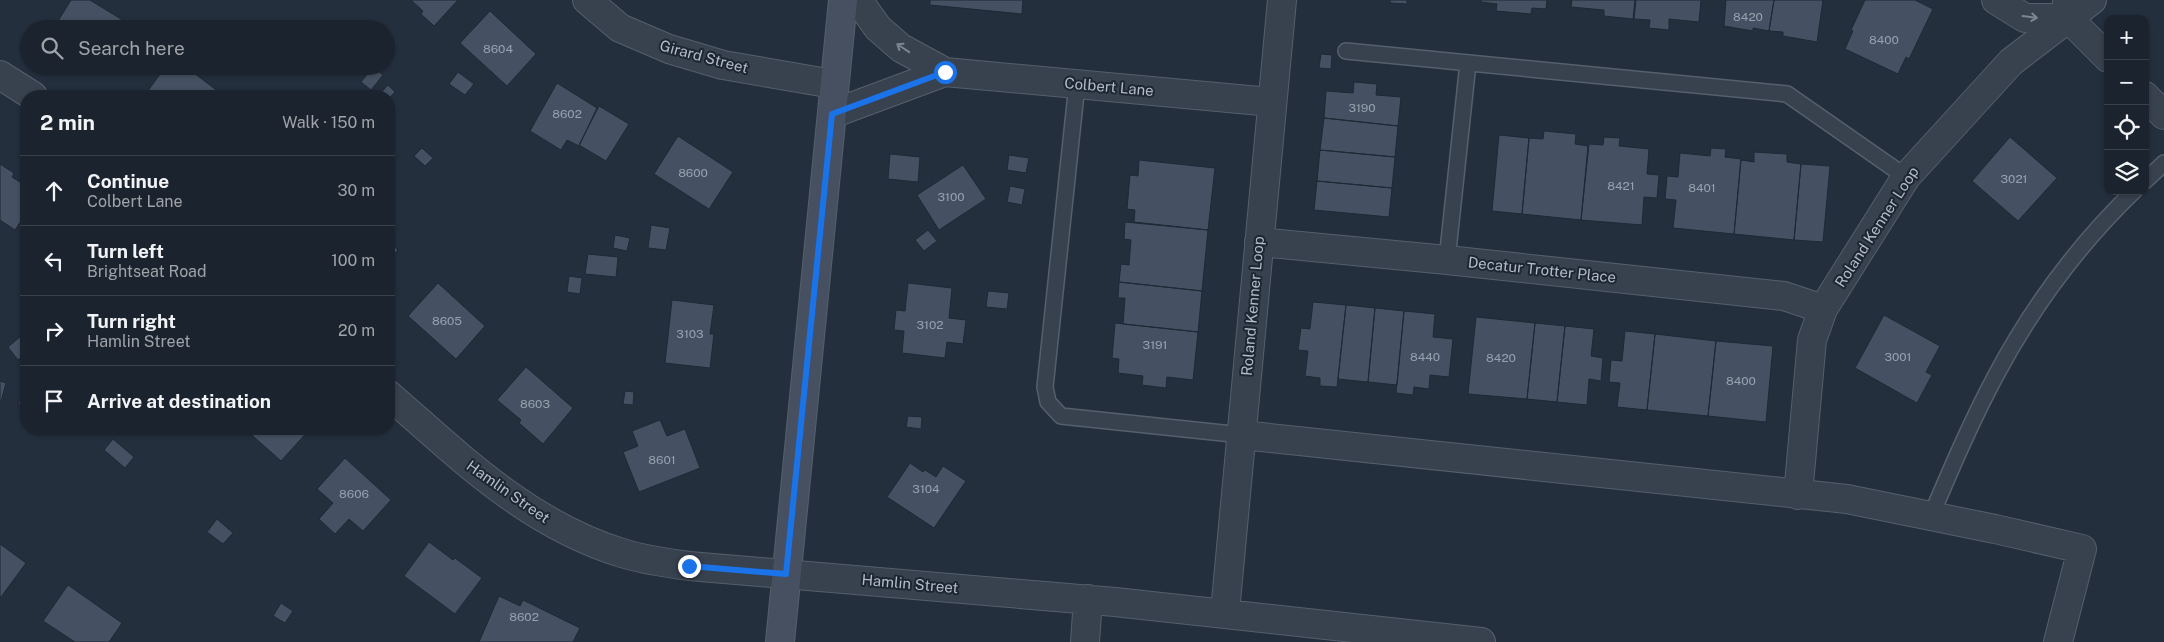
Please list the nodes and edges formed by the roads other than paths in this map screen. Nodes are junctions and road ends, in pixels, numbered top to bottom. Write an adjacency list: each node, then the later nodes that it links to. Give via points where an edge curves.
1 (587, 0): 13 (street, Girard Street, via 620,28 669,49 723,65)
2 (843, 0): 13 (street)
3 (858, 0): 11 (street, Colbert Lane, one-way to 3, via 901,48 878,28)
4 (1282, 0): 17 (street, Roland Kenner Loop)
5 (1996, 0): 7 (street, one-way to 7, via 2025,18)
6 (2092, 0): 7 (street, Roland Kenner Loop)
7 (2068, 9): 9 (street); 22 (street, Roland Kenner Loop, via 2011,62)
8 (1346, 52): 10 (lane)
9 (2104, 53)
10 (1468, 63): 22 (lane, via 1787,94); 25 (lane)
11 (945, 72): 14 (street, Colbert Lane); 18 (street, Colbert Lane)
12 (0, 76): 15 (street)
13 (833, 84): 18 (street)
14 (1077, 84): 17 (street, Colbert Lane); 28 (lane, via 1045,387 1048,402 1060,416)
15 (23, 90)
16 (2149, 100): 19 (street)
17 (1272, 102): 24 (street, Roland Kenner Loop)
18 (832, 114): 31 (street)
19 (2164, 115)
20 (2164, 163): 21 (lane)
21 (2149, 177)
22 (1906, 178): 26 (street, Roland Kenner Loop)
23 (2131, 195): 30 (lane, via 2055,282 2018,337 1970,427)
24 (1259, 242): 25 (street, Decatur Trotter Place); 28 (street, Roland Kenner Loop)
25 (1447, 260): 26 (street, Decatur Trotter Place, via 1784,296)
26 (1823, 309): 29 (street, Roland Kenner Loop, via 1812,340)
27 (395, 400): 31 (street, Hamlin Street, via 486,480 558,527 621,553 654,561)
28 (1242, 435): 29 (street); 33 (street, Roland Kenner Loop)
29 (1798, 495): 30 (street, via 1847,499)
30 (1931, 516): 37 (street, via 2082,549)
31 (786, 574): 32 (street, Hamlin Street); 34 (street)
32 (1088, 599): 33 (street, Hamlin Street); 35 (street)
33 (1225, 612): 36 (street, Hamlin Street)
34 (780, 642)
35 (1085, 642)
36 (1481, 642)
37 (2058, 642)

